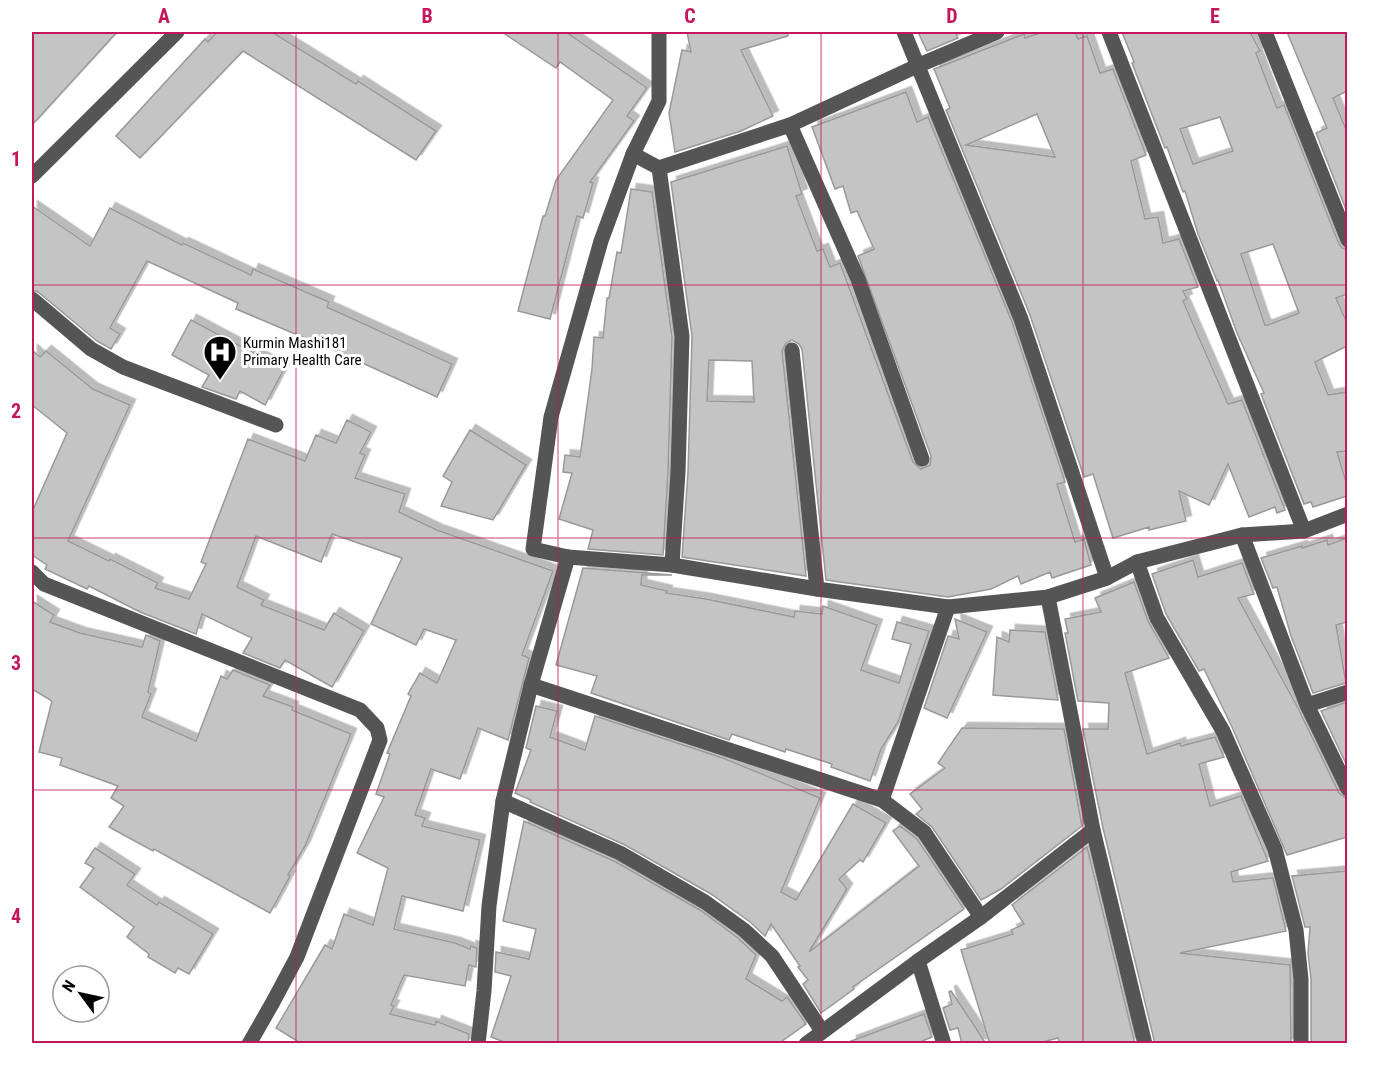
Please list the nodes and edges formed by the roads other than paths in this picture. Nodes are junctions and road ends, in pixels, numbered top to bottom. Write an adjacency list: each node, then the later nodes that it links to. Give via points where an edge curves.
1 (177, 32): 11 (street)
2 (659, 32): 9 (street, via 659,101)
3 (904, 32): 7 (street)
4 (997, 32): 7 (street)
5 (1109, 32): 18 (street)
6 (1265, 32): 12 (street)
7 (917, 66): 8 (street); 24 (street, via 1021,320)
8 (790, 125): 10 (street); 16 (street, via 858,279)
9 (633, 154): 10 (street); 20 (street, via 601,241 551,417 533,549)
10 (659, 168): 22 (street, via 682,336)
11 (32, 176)
12 (1347, 240)
13 (32, 299): 15 (street, via 91,349 123,367)
14 (792, 350): 25 (street)
15 (276, 425)
16 (922, 459)
17 (1347, 514): 18 (street)
18 (1304, 531): 19 (street)
19 (1242, 535): 21 (street); 30 (street)
20 (568, 556): 22 (street); 28 (street)
21 (1137, 562): 24 (street); 43 (street, via 1157,618 1223,731 1275,849 1296,930)
22 (672, 565): 25 (street)
23 (32, 572): 38 (street, via 44,584 360,710 377,728 380,740 297,957)
24 (1107, 578): 26 (street)
25 (817, 589): 27 (street)
26 (1048, 597): 27 (street); 34 (street)
27 (948, 607): 32 (street)
28 (531, 685): 32 (street); 33 (street)
29 (1347, 692): 30 (street)
30 (1307, 705): 31 (street)
31 (1347, 789)
32 (882, 800): 35 (street, via 924,832)
33 (503, 801): 37 (street, via 620,853 705,902 744,930 772,956); 39 (street, via 489,906)
34 (1093, 830): 35 (street); 42 (street)
35 (981, 917): 36 (street)
36 (918, 961): 37 (street); 41 (street)
37 (822, 1031): 40 (street)
38 (249, 1044)
39 (478, 1044)
40 (806, 1044)
41 (944, 1044)
42 (1145, 1044)
43 (1301, 1044)

